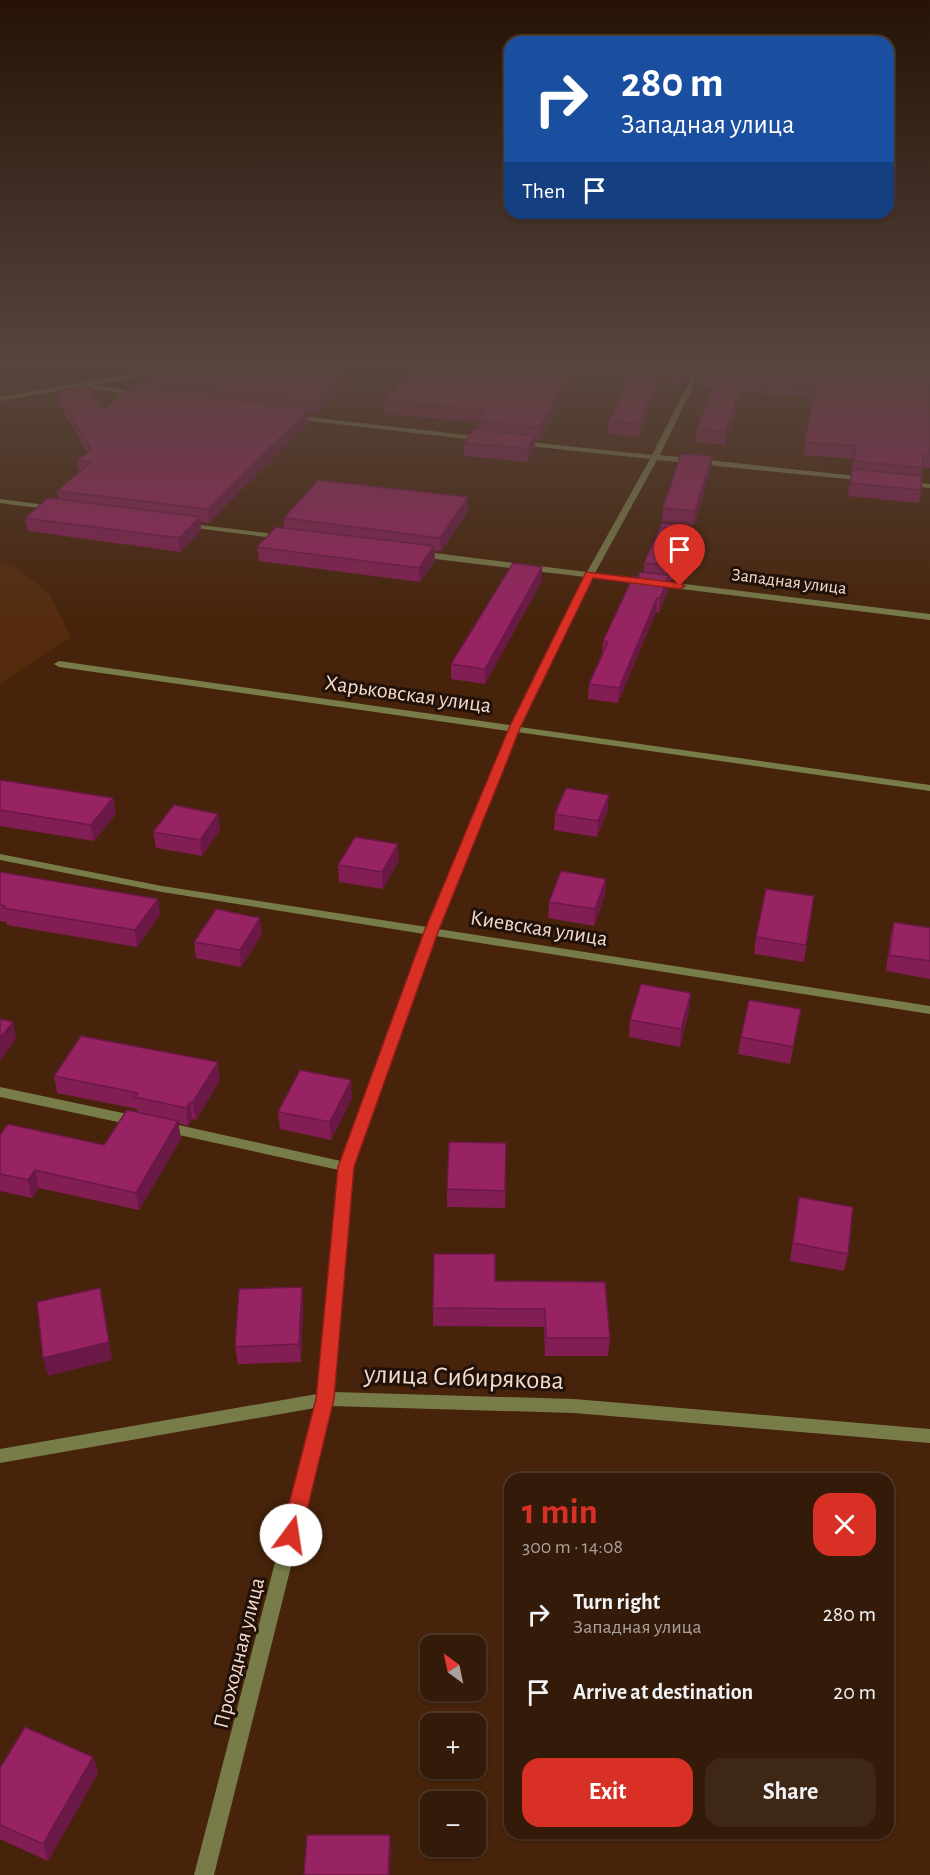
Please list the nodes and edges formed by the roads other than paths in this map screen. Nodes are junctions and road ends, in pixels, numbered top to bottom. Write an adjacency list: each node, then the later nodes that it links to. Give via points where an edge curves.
1 (623, 456): 3 (street)
2 (656, 456): 3 (street, Проходная улица)
3 (654, 459): 4 (street); 12 (street, Проходная улица)
4 (872, 480)
5 (896, 482): 6 (street)
6 (930, 486)
7 (0, 501): 8 (street)
8 (66, 510)
9 (173, 523): 10 (street)
10 (292, 538)
11 (411, 553): 12 (street, Западная улица)
12 (590, 574): 13 (street, Западная улица); 15 (street, Проходная улица)
13 (930, 616)
14 (59, 664): 15 (street, Харьковская улица)
15 (514, 728): 16 (street, Харьковская улица); 18 (street, Проходная улица)
16 (930, 788)
17 (0, 857): 18 (street, Киевская улица, via 162,889)
18 (431, 932): 19 (street, Киевская улица); 21 (street, Проходная улица)
19 (930, 1010)
20 (0, 1092): 21 (street)
21 (346, 1167): 22 (street, Проходная улица)
22 (325, 1399): 23 (street, улица Сибирякова, via 574,1406); 24 (street, улица Сибирякова); 25 (street, Проходная улица)
23 (930, 1436)
24 (0, 1456)
25 (204, 1875)

